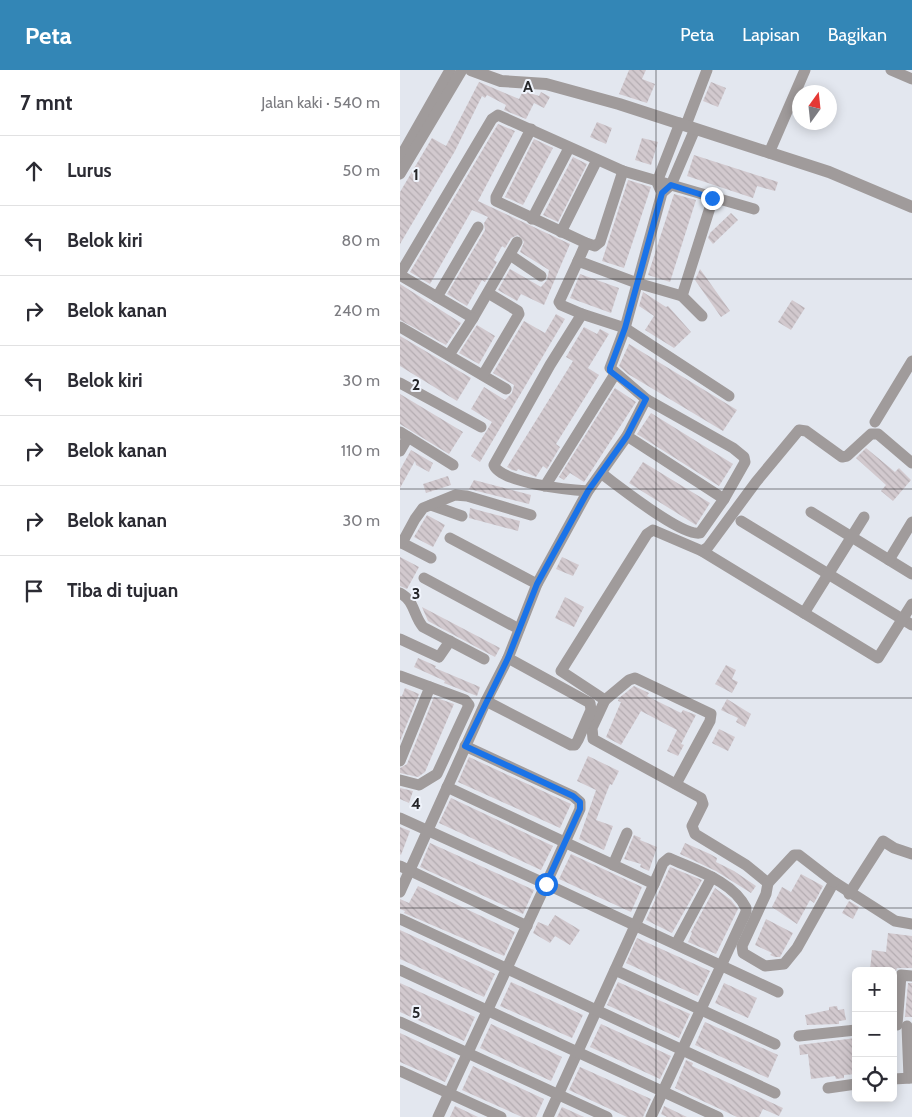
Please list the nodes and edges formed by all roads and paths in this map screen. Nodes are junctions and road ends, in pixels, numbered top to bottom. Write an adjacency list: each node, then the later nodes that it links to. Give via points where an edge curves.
1 (450, 70): 10 (street)
2 (462, 70): 10 (street)
3 (471, 70): 8 (street, via 502,81 546,84)
4 (707, 70): 8 (street)
5 (805, 70): 12 (street)
6 (891, 70): 7 (street)
7 (912, 79)
8 (687, 126): 12 (street); 17 (street); 18 (street)
9 (531, 129): 11 (street); 22 (street, via 496,199); 29 (street, via 500,116 492,119)
10 (421, 131): 13 (street); 16 (street)
11 (569, 148): 14 (street); 22 (street)
12 (769, 154): 20 (street, via 829,172)
13 (400, 158)
14 (596, 160): 15 (street); 24 (street)
15 (623, 171): 18 (street); 26 (street, via 600,242 595,246)
16 (400, 174)
17 (671, 185): 18 (street); 19 (street)
18 (659, 188): 31 (street)
19 (712, 198): 21 (street); 33 (street)
20 (912, 207)
21 (754, 210)
22 (532, 219): 24 (street)
23 (478, 227): 34 (street)
24 (561, 232): 26 (street)
25 (517, 242): 27 (street)
26 (586, 243): 28 (street)
27 (510, 255): 30 (street); 32 (street)
28 (578, 261): 31 (street); 35 (street, via 559,302)
29 (400, 275): 34 (street)
30 (541, 276)
31 (636, 283): 33 (street); 39 (street)
32 (488, 293): 37 (street); 43 (street, via 519,314)
33 (682, 296): 36 (street)
34 (437, 297): 37 (street)
35 (582, 314): 39 (street); 56 (street, via 494,462 495,470 504,475)
36 (702, 316)
37 (473, 318): 40 (street)
38 (400, 326): 40 (street)
39 (625, 328): 42 (street, via 610,366 610,371); 46 (street)
40 (449, 355): 43 (street)
41 (912, 361): 48 (street)
42 (615, 374): 47 (street); 56 (street)
43 (483, 375): 45 (street)
44 (400, 383): 49 (street)
45 (506, 389)
46 (729, 396)
47 (646, 399): 51 (street); 58 (street, via 744,457 744,464)
48 (875, 422)
49 (481, 427)
50 (404, 435): 52 (street); 54 (street)
51 (627, 436): 55 (street); 58 (street)
52 (400, 451)
53 (912, 463): 69 (street, via 878,434 871,434 842,457 800,430)
54 (453, 465)
55 (602, 474): 57 (street); 58 (street, via 675,526 693,534 700,533)
56 (546, 486): 57 (street)
57 (588, 491): 75 (street)
58 (724, 499)
59 (431, 505): 61 (street, via 460,495); 62 (street); 68 (street, via 414,518)
60 (811, 512): 66 (street)
61 (531, 515)
62 (462, 516)
63 (864, 517): 66 (street)
64 (741, 521): 72 (street)
65 (912, 522): 71 (street)
66 (851, 537): 71 (street); 72 (street)
67 (450, 538): 75 (street)
68 (401, 543): 70 (street)
69 (702, 551): 78 (street); 89 (street, via 653,530 643,539 561,671)
70 (431, 558)
71 (888, 560): 73 (street)
72 (828, 574): 78 (street); 79 (street)
73 (912, 574)
74 (424, 578): 81 (street)
75 (537, 584): 81 (street)
76 (400, 593): 80 (street, via 413,604)
77 (912, 604): 79 (street)
78 (804, 613): 79 (street, via 878,658)
79 (907, 622)
80 (421, 625): 83 (street); 84 (street)
81 (519, 629): 85 (street)
82 (400, 639): 84 (street)
83 (450, 641): 84 (street, via 439,657); 86 (street)
84 (412, 645)
85 (508, 658): 90 (street); 90 (street, via 590,703 591,710 578,740 570,746)
86 (484, 660)
87 (400, 676): 88 (street)
88 (430, 687): 92 (street); 93 (street, via 467,701 468,707 437,774 419,785)
89 (605, 700): 94 (street, via 592,728 593,739); 94 (street, via 635,678 710,713 710,721)
90 (486, 701): 91 (street)
91 (465, 746): 95 (street); 99 (street, via 578,800 580,809)
92 (400, 761)
93 (400, 780)
94 (676, 784): 105 (street, via 704,801 692,826 695,834)
95 (447, 787): 97 (street); 99 (street)
96 (400, 818): 97 (street)
97 (427, 830): 102 (street); 106 (street)
98 (627, 833): 101 (street)
99 (566, 843): 101 (street); 106 (street)
100 (912, 854): 109 (street, via 883,841)
101 (613, 865): 107 (street)
102 (405, 869): 108 (street); 112 (street)
103 (712, 878): 107 (street, via 666,858); 114 (street); 115 (street, via 731,890 746,908)
104 (834, 882): 105 (street, via 794,854); 105 (street, via 789,959 773,967 755,962 742,954 741,949); 109 (street)
105 (768, 883)
106 (546, 884): 112 (street); 113 (street)
107 (654, 884): 113 (street)
108 (400, 892)
109 (849, 894): 111 (street, via 896,921)
110 (400, 919): 116 (street)
111 (912, 924)
112 (527, 926): 116 (street)
113 (636, 926): 114 (street); 118 (street)
114 (676, 944): 115 (street)
115 (721, 966): 120 (street); 123 (street)
116 (507, 968): 121 (street); 122 (street)
117 (400, 970): 122 (street)
118 (615, 970): 121 (street); 123 (street)
119 (902, 975): 125 (street)
120 (778, 992)
121 (596, 1009): 129 (street); 131 (street)
122 (488, 1010): 130 (street); 131 (street)
123 (701, 1010): 128 (street); 129 (street)
124 (400, 1022): 130 (street)
125 (902, 1026): 133 (street)
126 (852, 1030): 127 (street)
127 (799, 1036)
128 (775, 1044)
129 (682, 1049): 137 (street); 139 (street)
130 (468, 1052): 138 (street); 140 (street)
131 (577, 1052): 137 (street); 140 (street)
132 (400, 1071): 138 (street)
133 (911, 1078): 134 (street)
134 (897, 1079)
135 (852, 1085): 136 (street)
136 (828, 1088)
137 (663, 1091): 145 (street); 146 (street)
138 (450, 1092): 141 (street); 142 (street)
139 (775, 1092)
140 (558, 1094): 143 (street); 144 (street)
141 (438, 1117)
142 (501, 1117)
143 (548, 1117)
144 (607, 1117)
145 (651, 1117)
146 (718, 1117)

